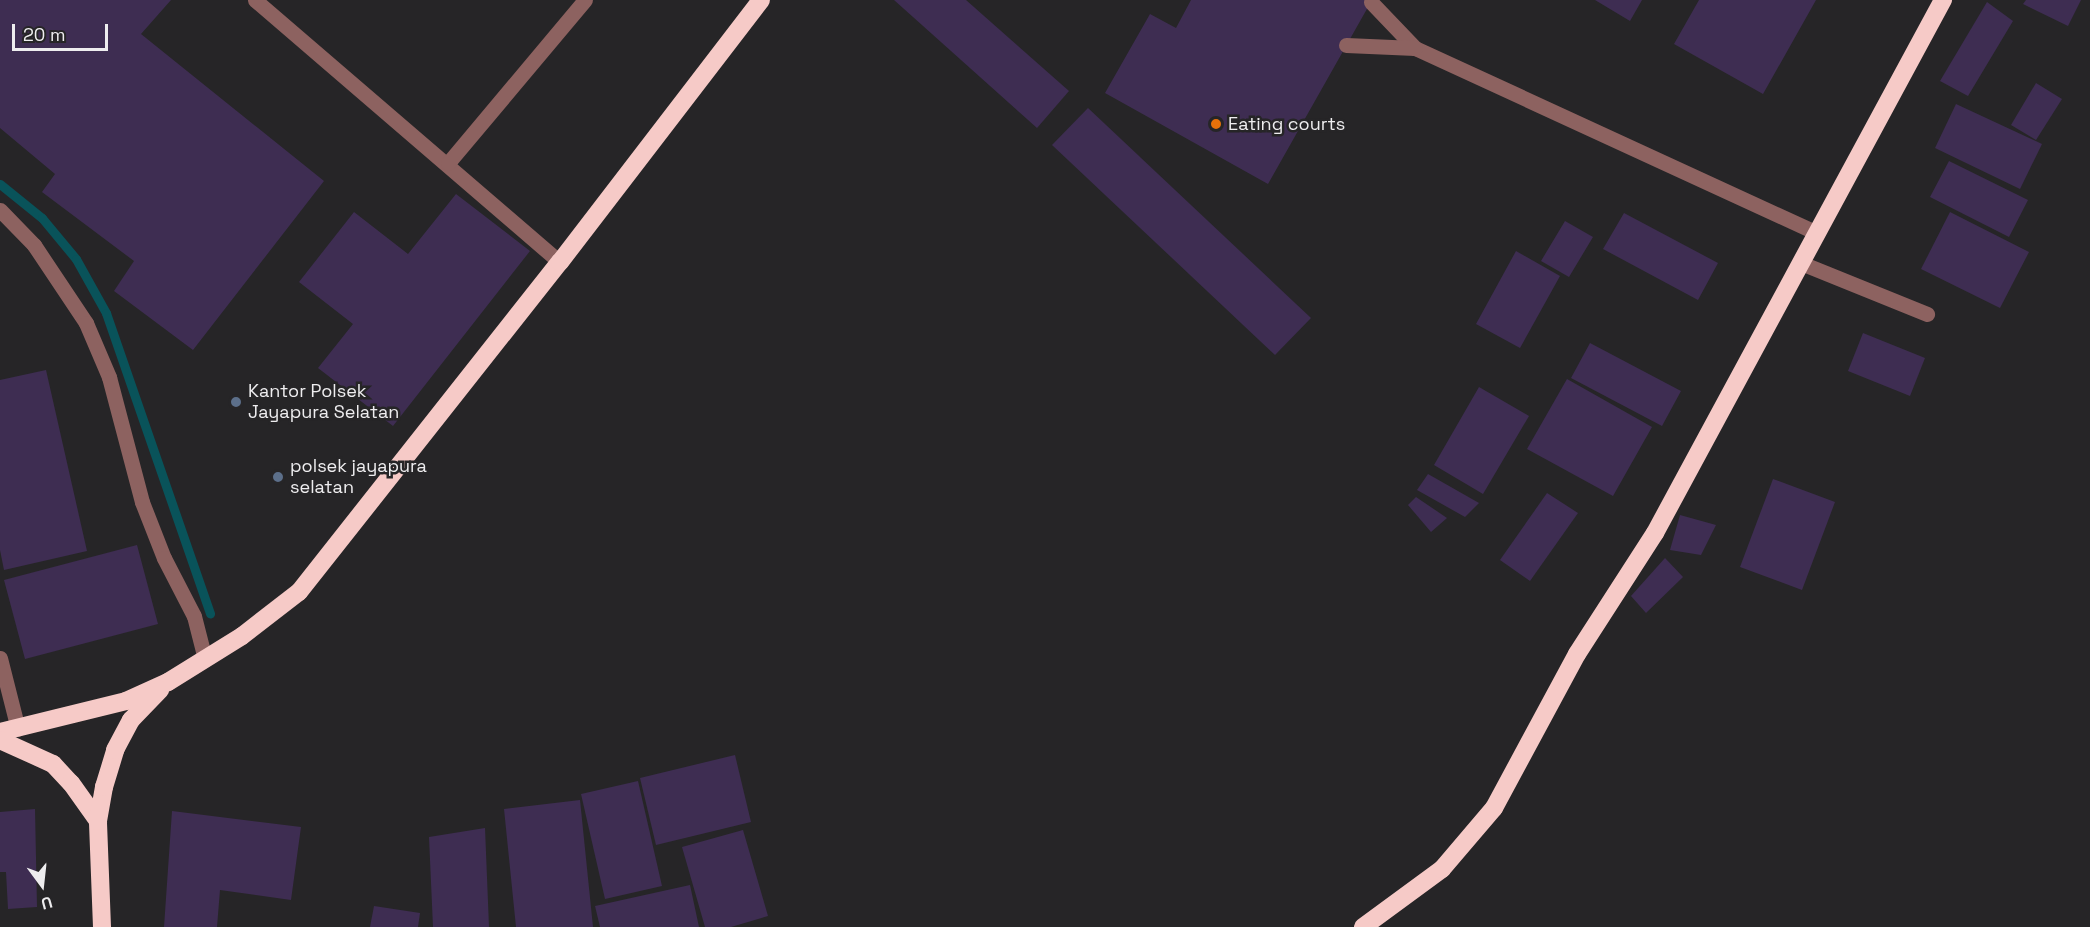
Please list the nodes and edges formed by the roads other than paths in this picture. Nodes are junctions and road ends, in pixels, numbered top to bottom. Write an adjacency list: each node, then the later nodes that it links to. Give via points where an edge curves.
1 (255, 0): 8 (street)
2 (585, 0): 8 (street)
3 (761, 0): 11 (highway)
4 (1943, 0): 10 (highway)
5 (1371, 2): 7 (street)
6 (1346, 45): 7 (street)
7 (1415, 48): 10 (street)
8 (448, 162): 11 (street)
9 (0, 210): 15 (street, via 34,245 86,322 109,377 142,502 164,558 194,616)
10 (1817, 233): 12 (highway)
11 (561, 262): 15 (highway, via 299,592)
12 (1801, 263): 13 (street); 22 (highway, via 1655,533 1577,654 1494,808 1442,869)
13 (1927, 314)
14 (0, 658): 17 (street)
15 (205, 658): 16 (highway)
16 (168, 682): 17 (highway, via 126,701); 20 (highway, via 131,720 115,750)
17 (18, 729): 18 (highway)
18 (0, 732)
19 (0, 740): 20 (highway, via 53,764)
20 (98, 821): 21 (highway)
21 (102, 927)
22 (1363, 927)

